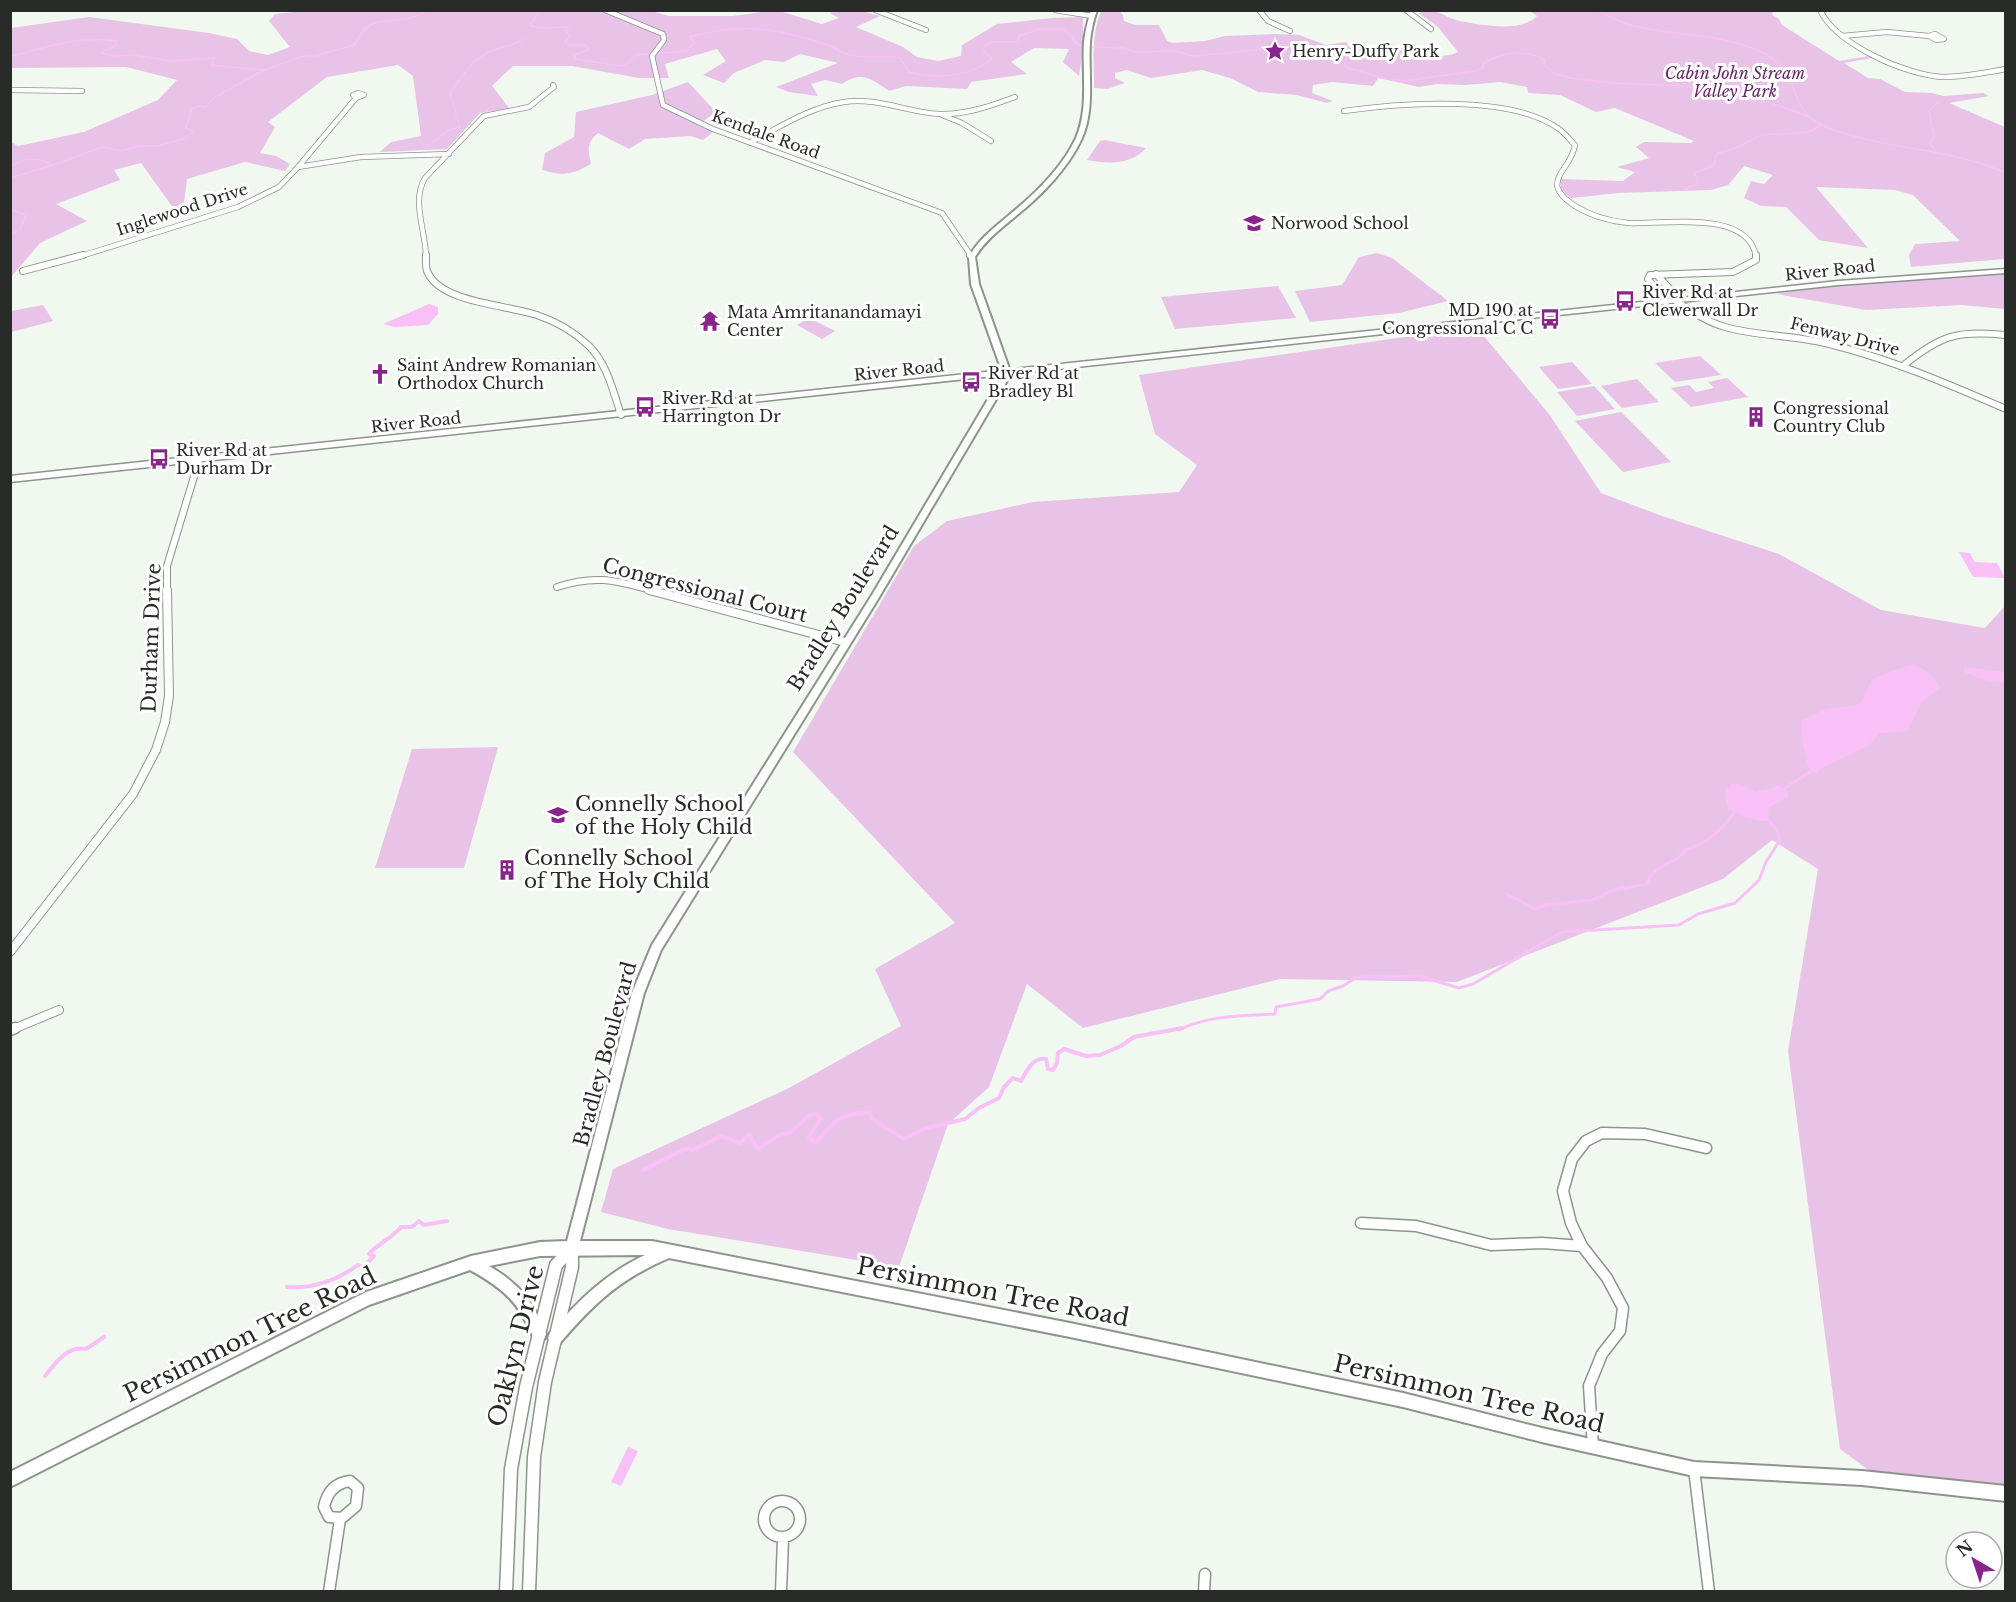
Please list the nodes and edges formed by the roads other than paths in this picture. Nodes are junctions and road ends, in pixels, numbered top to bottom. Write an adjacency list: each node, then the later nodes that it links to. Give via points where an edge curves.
1 (605, 10): 22 (street, Kendale Road, via 663,34 664,40 653,54 663,105)
2 (875, 10): 9 (street)
3 (1055, 10): 7 (street)
4 (1259, 10): 10 (street, via 1268,21)
5 (1406, 10): 8 (street)
6 (1820, 10): 11 (street, via 1825,24)
7 (1093, 13): 25 (main road, via 1088,36 1085,119 1080,136 1045,182 976,248)
8 (1431, 29)
9 (926, 30)
10 (1290, 31)
11 (1842, 36): 12 (street, via 1887,32); 13 (street, via 1899,67 1924,75)
12 (1929, 36)
13 (2006, 69)
14 (553, 85): 23 (street, via 530,108 484,116)
15 (10, 90): 16 (street)
16 (82, 91)
17 (1015, 97): 20 (street, via 978,110)
18 (356, 98): 24 (street, Inglewood Drive)
19 (1344, 111): 28 (street, via 1390,104 1439,104 1495,109 1543,120 1563,131 1575,145 1571,162 1556,184 1573,206 1598,217 1634,224 1695,220 1716,224 1735,231 1756,250 1749,266 1735,271)
20 (939, 114): 21 (street); 22 (street, via 845,101 816,109)
21 (991, 141)
22 (751, 142): 25 (street, Kendale Road, via 942,213 961,247)
23 (449, 154): 24 (street, via 372,157); 35 (street, via 423,182 420,214 428,275 451,293 535,314 575,334 603,364)
24 (298, 167): 26 (street, Inglewood Drive, via 279,187 238,207)
25 (972, 257): 33 (main road, via 975,284)
26 (23, 271)
27 (2006, 271): 29 (main road, River Road, via 1893,278)
28 (1656, 274): 29 (street, via 1677,297); 30 (street, via 1648,279)
29 (1676, 301): 30 (main road, River Road); 32 (street, Fenway Drive, via 1725,327 1814,339)
30 (1666, 302): 33 (main road, River Road)
31 (2006, 335): 32 (street, via 1968,333 1945,338 1933,342)
32 (1904, 365): 34 (street, Fenway Drive)
33 (1007, 374): 35 (main road, River Road); 39 (main road, Bradley Boulevard)
34 (2006, 409)
35 (621, 415): 36 (main road, River Road)
36 (199, 460): 37 (main road, River Road); 40 (street, Durham Drive, via 167,566 169,696 156,750 133,794)
37 (10, 479)
38 (557, 587): 39 (street, Congressional Court, via 579,580 608,579)
39 (845, 642): 46 (main road, Bradley Boulevard, via 656,948 638,993)
40 (10, 952)
41 (59, 1010): 42 (street)
42 (10, 1030)
43 (1706, 1148): 45 (street, via 1623,1132 1602,1134 1586,1141 1572,1159 1563,1191)
44 (1361, 1223): 45 (street, via 1416,1226 1491,1245)
45 (1582, 1246): 51 (street, via 1607,1278 1623,1308 1620,1331 1602,1354 1589,1386)
46 (572, 1248): 47 (main road, Persimmon Tree Road, via 652,1248); 48 (main road, Persimmon Tree Road); 49 (street, Oaklyn Drive, via 556,1265); 50 (street, Oaklyn Drive, via 572,1267)
47 (669, 1252): 50 (main road, via 634,1265 591,1296); 51 (main road, Persimmon Tree Road, via 1403,1400)
48 (471, 1263): 49 (main road, via 506,1283 525,1304); 53 (main road, Persimmon Tree Road, via 366,1299)
49 (539, 1334): 59 (street, Oaklyn Drive, via 511,1469)
50 (555, 1338): 60 (street, Oaklyn Drive, via 534,1457)
51 (1593, 1447): 52 (main road, Persimmon Tree Road)
52 (1694, 1469): 54 (main road, Persimmon Tree Road, via 1862,1478); 63 (street)
53 (10, 1480)
54 (2006, 1494)
55 (340, 1519): 58 (street)
56 (783, 1539): 61 (street)
57 (1205, 1574): 62 (street)
58 (329, 1592)
59 (506, 1592)
60 (529, 1592)
61 (781, 1592)
62 (1203, 1592)
63 (1709, 1592)

